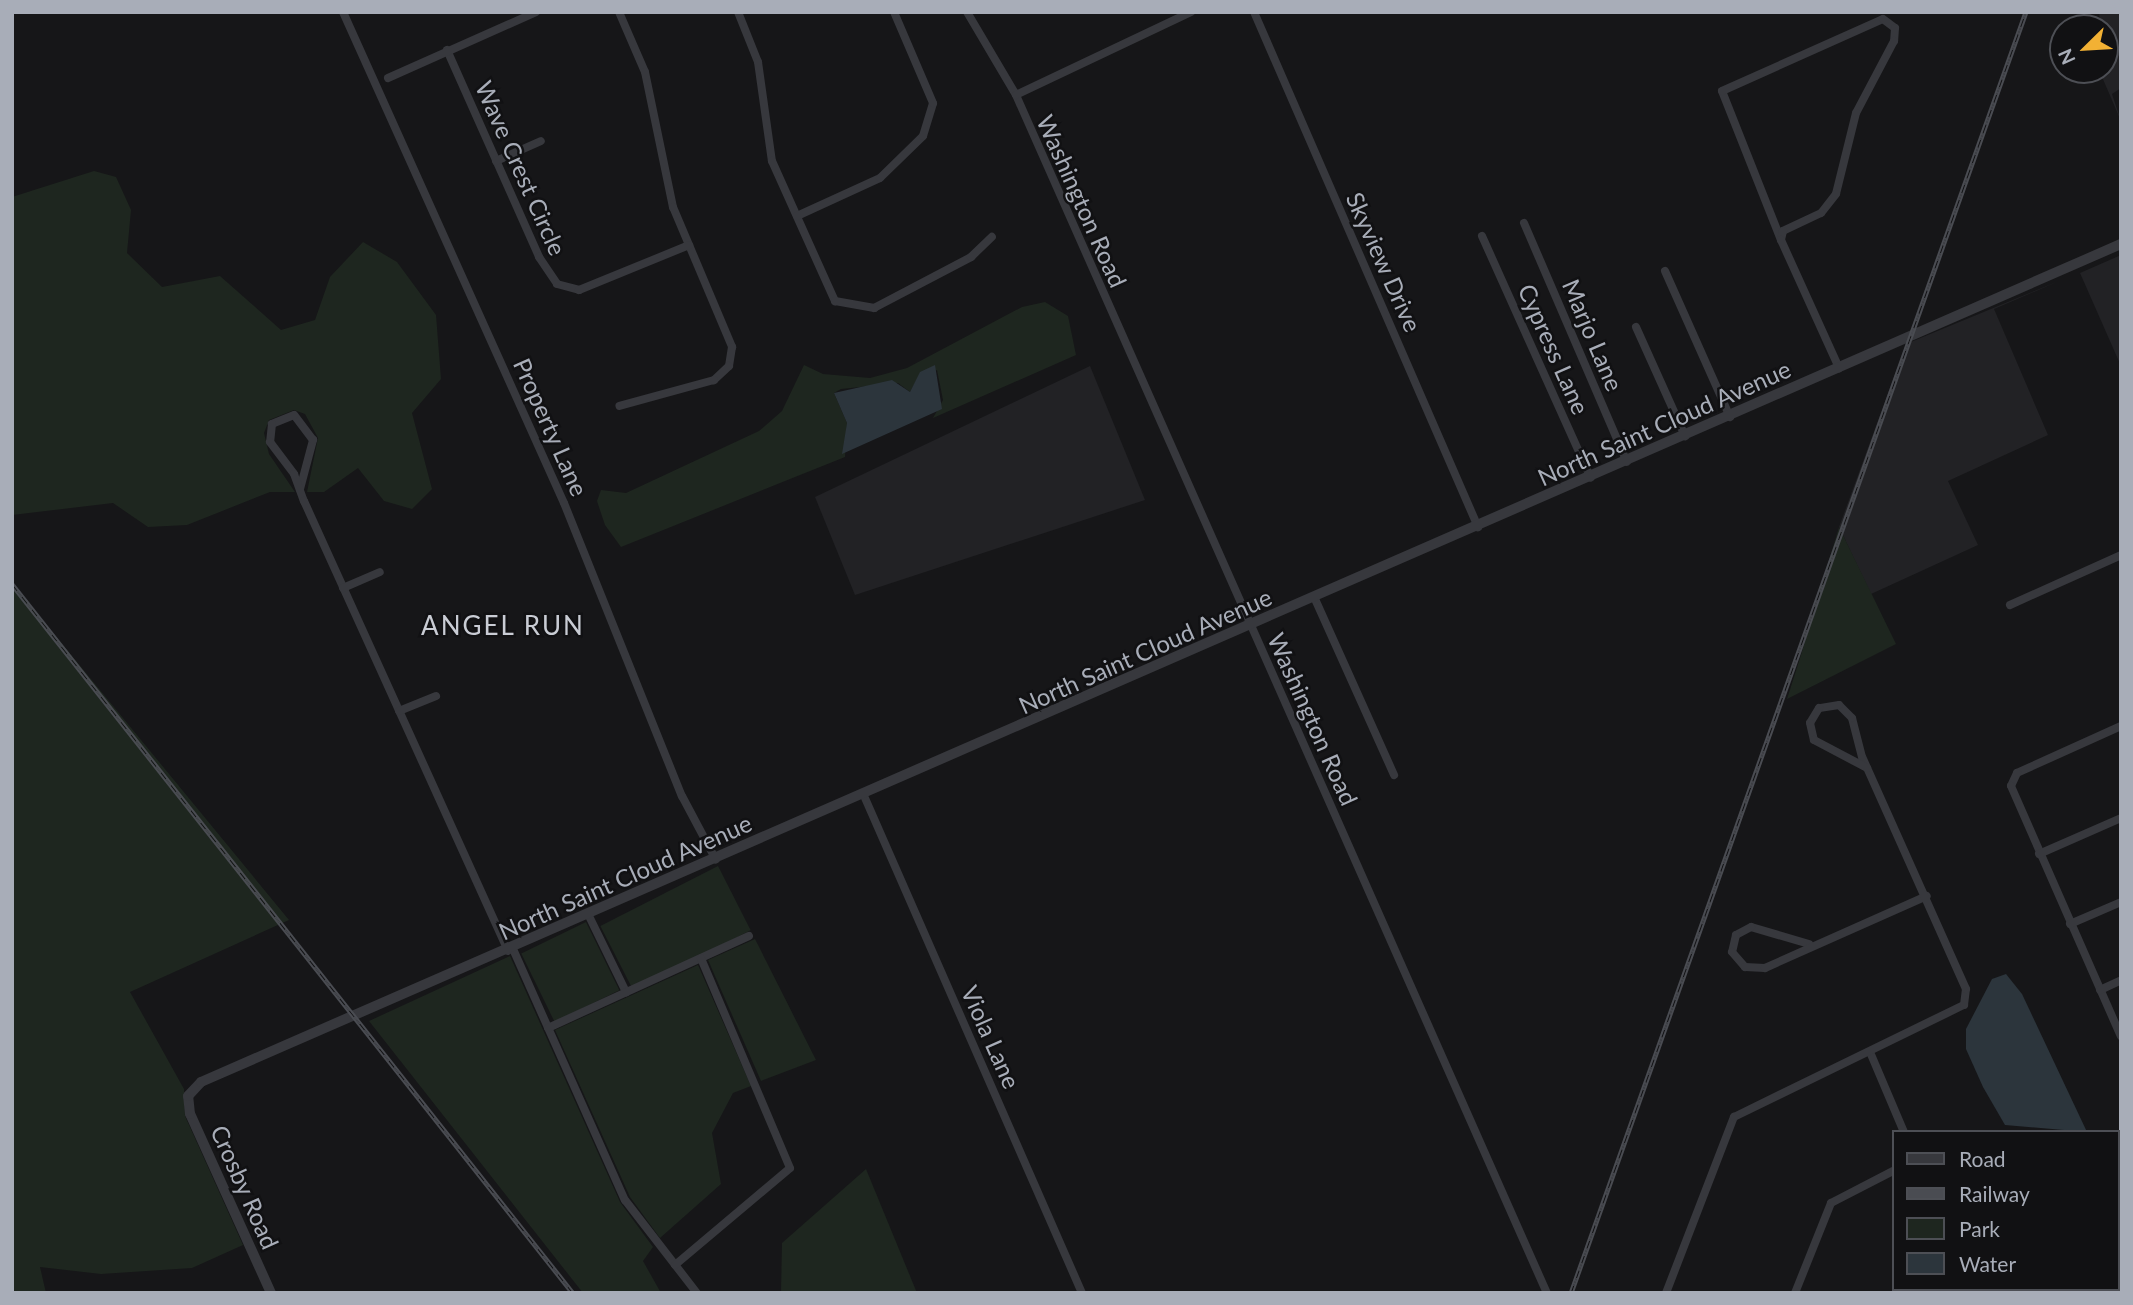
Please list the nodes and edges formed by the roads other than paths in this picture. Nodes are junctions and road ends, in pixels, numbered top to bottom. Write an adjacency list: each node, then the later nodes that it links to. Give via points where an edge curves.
1 (343, 12): 45 (street, Property Lane, via 564,503 682,796)
2 (536, 12): 9 (street)
3 (619, 12): 20 (street, via 645,72 668,190)
4 (738, 12): 14 (street, via 758,62 772,161)
5 (894, 12): 14 (street, via 933,103 923,136 880,178)
6 (967, 12): 11 (street, Washington Road)
7 (1191, 12): 11 (street)
8 (1254, 12): 30 (street, Skyview Drive)
9 (447, 50): 10 (street); 13 (street, Wave Crest Circle)
10 (388, 78)
11 (1016, 95): 36 (street, Washington Road)
12 (541, 141): 13 (street)
13 (496, 161): 20 (street, Wave Crest Circle, via 550,278 566,288 579,290)
14 (797, 216): 17 (street, via 827,290 840,305 860,310 971,257)
15 (1524, 223): 27 (street, Marjo Lane)
16 (1482, 236): 28 (street, Cypress Lane)
17 (992, 237)
18 (1782, 240): 18 (street, via 1783,231 1821,213 1836,194 1856,113 1895,41 1895,29 1883,19 1722,92); 23 (street)
19 (2121, 244): 23 (street, North Saint Cloud Avenue)
20 (689, 245): 24 (street, via 732,347 729,366 714,380)
21 (1665, 271): 25 (street)
22 (1636, 327): 26 (street)
23 (1839, 368): 25 (street, North Saint Cloud Avenue)
24 (620, 407)
25 (1730, 417): 26 (street, North Saint Cloud Avenue)
26 (1685, 436): 27 (street, North Saint Cloud Avenue)
27 (1627, 462): 28 (street, North Saint Cloud Avenue)
28 (1591, 478): 30 (street, North Saint Cloud Avenue)
29 (300, 489): 29 (street, via 270,442 272,424 294,415 313,440); 33 (street)
30 (1478, 527): 34 (street, North Saint Cloud Avenue)
31 (2121, 555): 35 (street)
32 (380, 572): 33 (street)
33 (343, 588): 38 (street)
34 (1315, 599): 36 (street, North Saint Cloud Avenue); 41 (street)
35 (2010, 605)
36 (1251, 627): 42 (street, North Saint Cloud Avenue); 67 (street, Washington Road)
37 (436, 696): 38 (street)
38 (399, 711): 52 (street)
39 (2121, 726): 44 (street, via 2014,776 2012,791)
40 (1867, 768): 40 (street, via 1849,714 1839,705 1819,708 1810,723 1814,740); 46 (street)
41 (1394, 775)
42 (864, 798): 45 (street, North Saint Cloud Avenue); 66 (street, Viola Lane)
43 (2121, 818): 44 (street)
44 (2039, 854): 49 (street)
45 (716, 860): 48 (street, North Saint Cloud Avenue)
46 (1927, 896): 51 (street); 59 (street, via 1966,989 1964,1005)
47 (2121, 902): 49 (street)
48 (589, 916): 52 (street, North Saint Cloud Avenue); 56 (street)
49 (2070, 924): 55 (street)
50 (749, 936): 53 (street)
51 (1809, 944): 51 (street, via 1751,927 1737,935 1732,953 1739,963 1758,970)
52 (510, 950): 57 (street); 60 (street, North Saint Cloud Avenue, via 201,1082)
53 (701, 958): 56 (street); 63 (street, via 790,1168)
54 (2121, 980): 55 (street)
55 (2100, 990): 58 (street)
56 (626, 992): 57 (street)
57 (548, 1028): 63 (street, via 625,1200)
58 (2121, 1036)
59 (1870, 1052): 61 (street); 68 (street, via 1734,1116 1720,1139)
60 (188, 1096): 64 (street, Crosby Road, via 190,1114)
61 (1903, 1130)
62 (1892, 1172): 69 (street, via 1831,1203)
63 (675, 1265): 65 (street)
64 (271, 1293)
65 (696, 1293)
66 (1082, 1293)
67 (1547, 1293)
68 (1666, 1293)
69 (1795, 1293)

